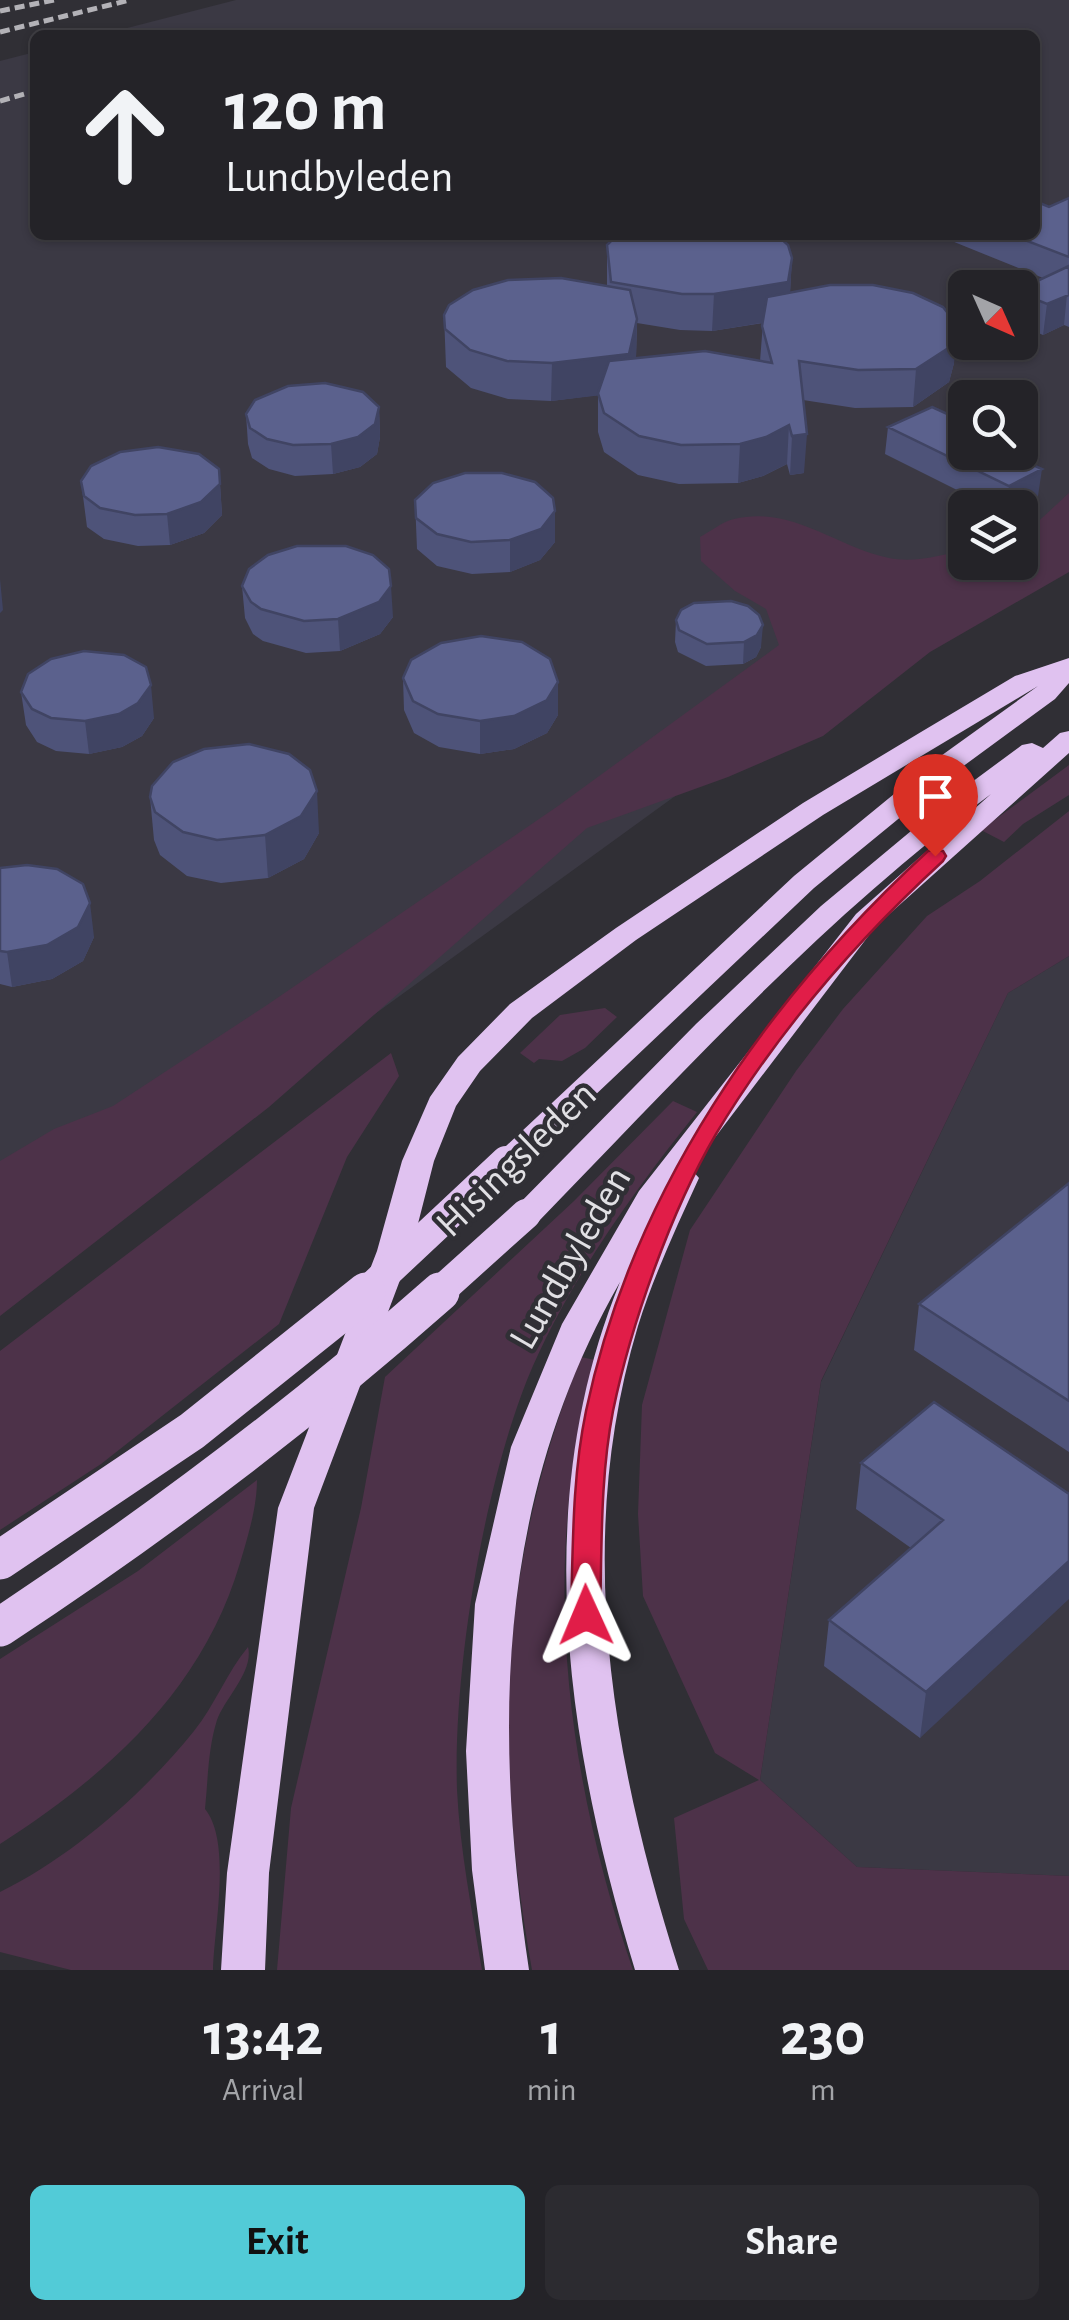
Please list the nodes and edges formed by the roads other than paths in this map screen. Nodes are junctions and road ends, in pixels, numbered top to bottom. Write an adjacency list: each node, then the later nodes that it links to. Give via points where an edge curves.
1 (1069, 667): 5 (highway, Hisingsleden, bridge, via 1046,693 804,882 372,1287 216,1414); 7 (highway, via 1024,682 813,809 626,934 521,1012 469,1064 442,1104 296,1508)
2 (1069, 728): 6 (highway, Hisingsleden, bridge, via 996,775 846,898 404,1326 128,1542)
3 (1069, 739): 4 (highway, Lundbyleden, via 866,920)
4 (704, 1133): 8 (highway, Lundbyleden, via 651,1200 598,1286 548,1392 519,1481 494,1604 486,1750); 9 (highway, via 620,1327 600,1412 585,1558 596,1734 613,1820)
5 (0, 1560)
6 (0, 1627)
7 (243, 1970)
8 (507, 1970)
9 (658, 1970)

